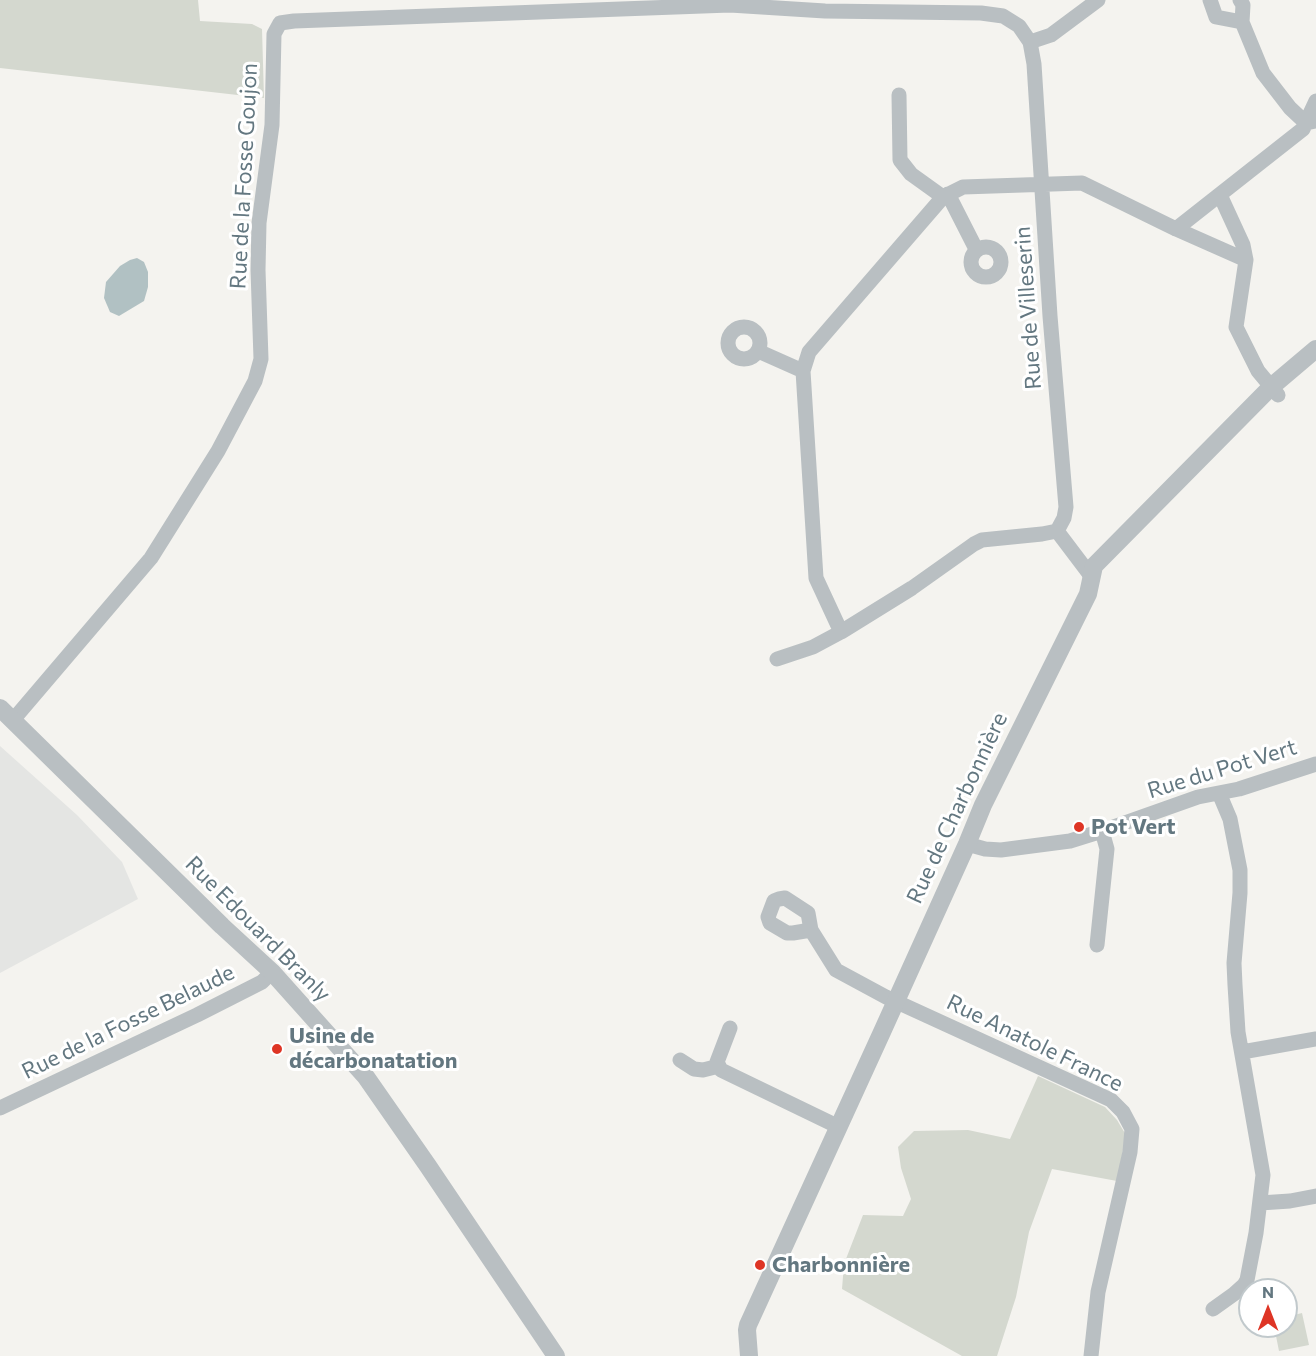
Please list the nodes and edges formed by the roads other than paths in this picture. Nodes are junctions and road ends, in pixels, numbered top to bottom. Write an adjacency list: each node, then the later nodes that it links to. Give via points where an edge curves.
1 (1098, 0): 6 (street, via 1051,35)
2 (1210, 0): 4 (street, via 1216,17)
3 (1240, 0): 4 (street)
4 (1242, 22): 9 (street, via 1263,73 1290,108)
5 (280, 23): 6 (street, Rue de Villeserin, via 730,5 981,13 1003,16 1019,26); 24 (street, Rue de la Fosse Goujon, via 274,34 272,125 259,224 261,359 255,381 219,451 151,558)
6 (1030, 42): 10 (street, Rue de Villeserin)
7 (899, 95): 12 (street, via 900,160 911,174)
8 (1316, 101): 9 (street)
9 (1311, 122): 11 (street)
10 (1042, 184): 12 (street, via 963,187); 13 (street, via 1082,183); 20 (street, Rue de Villeserin, via 1066,507)
11 (1220, 195): 13 (street); 15 (street)
12 (946, 196): 14 (street); 18 (street, via 809,352)
13 (1176, 230): 15 (street)
14 (976, 249)
15 (1246, 260): 19 (street, via 1236,327 1258,371)
16 (1316, 349): 19 (street, Rue de Charbonnière)
17 (758, 351): 18 (street)
18 (803, 371): 22 (street, via 816,578)
19 (1275, 391): 21 (street, Rue de Charbonnière, via 1094,566)
20 (1057, 531): 21 (street); 22 (street, via 982,540)
21 (1091, 576): 28 (street, Rue de Charbonnière, via 1088,594)
22 (841, 632): 23 (street)
23 (777, 659)
24 (6, 714): 31 (street, Rue Edouard Branly)
25 (1316, 764): 26 (street, Rue du Pot Vert)
26 (1220, 793): 27 (street, Rue du Pot Vert); 35 (street, via 1230,819 1240,870 1234,963)
27 (1102, 831): 28 (street, Rue du Pot Vert, via 1070,841 1001,850); 30 (street, via 1107,849)
28 (967, 844): 32 (street, Rue de Charbonnière)
29 (811, 930): 32 (street, Rue Anatole France, via 836,970)
30 (1097, 945)
31 (272, 972): 38 (street, Rue de la Fosse Belaude, via 262,982 205,1011); 43 (street, Rue Edouard Branly, via 366,1077)
32 (896, 1001): 39 (street, Rue de Charbonnière); 45 (street, Rue Anatole France, via 1111,1100 1123,1112 1132,1129 1130,1152 1098,1292)
33 (730, 1028): 37 (street, via 717,1062)
34 (1316, 1039): 35 (street)
35 (1242, 1052): 41 (street, via 1263,1175)
36 (680, 1060): 37 (street, via 694,1069)
37 (719, 1066): 39 (street)
38 (0, 1108)
39 (839, 1127): 44 (street, Rue de Charbonnière, via 748,1325)
40 (1316, 1196): 41 (street)
41 (1260, 1203): 42 (street, via 1247,1280)
42 (1213, 1309)
43 (556, 1356)
44 (749, 1356)
45 (1091, 1356)

